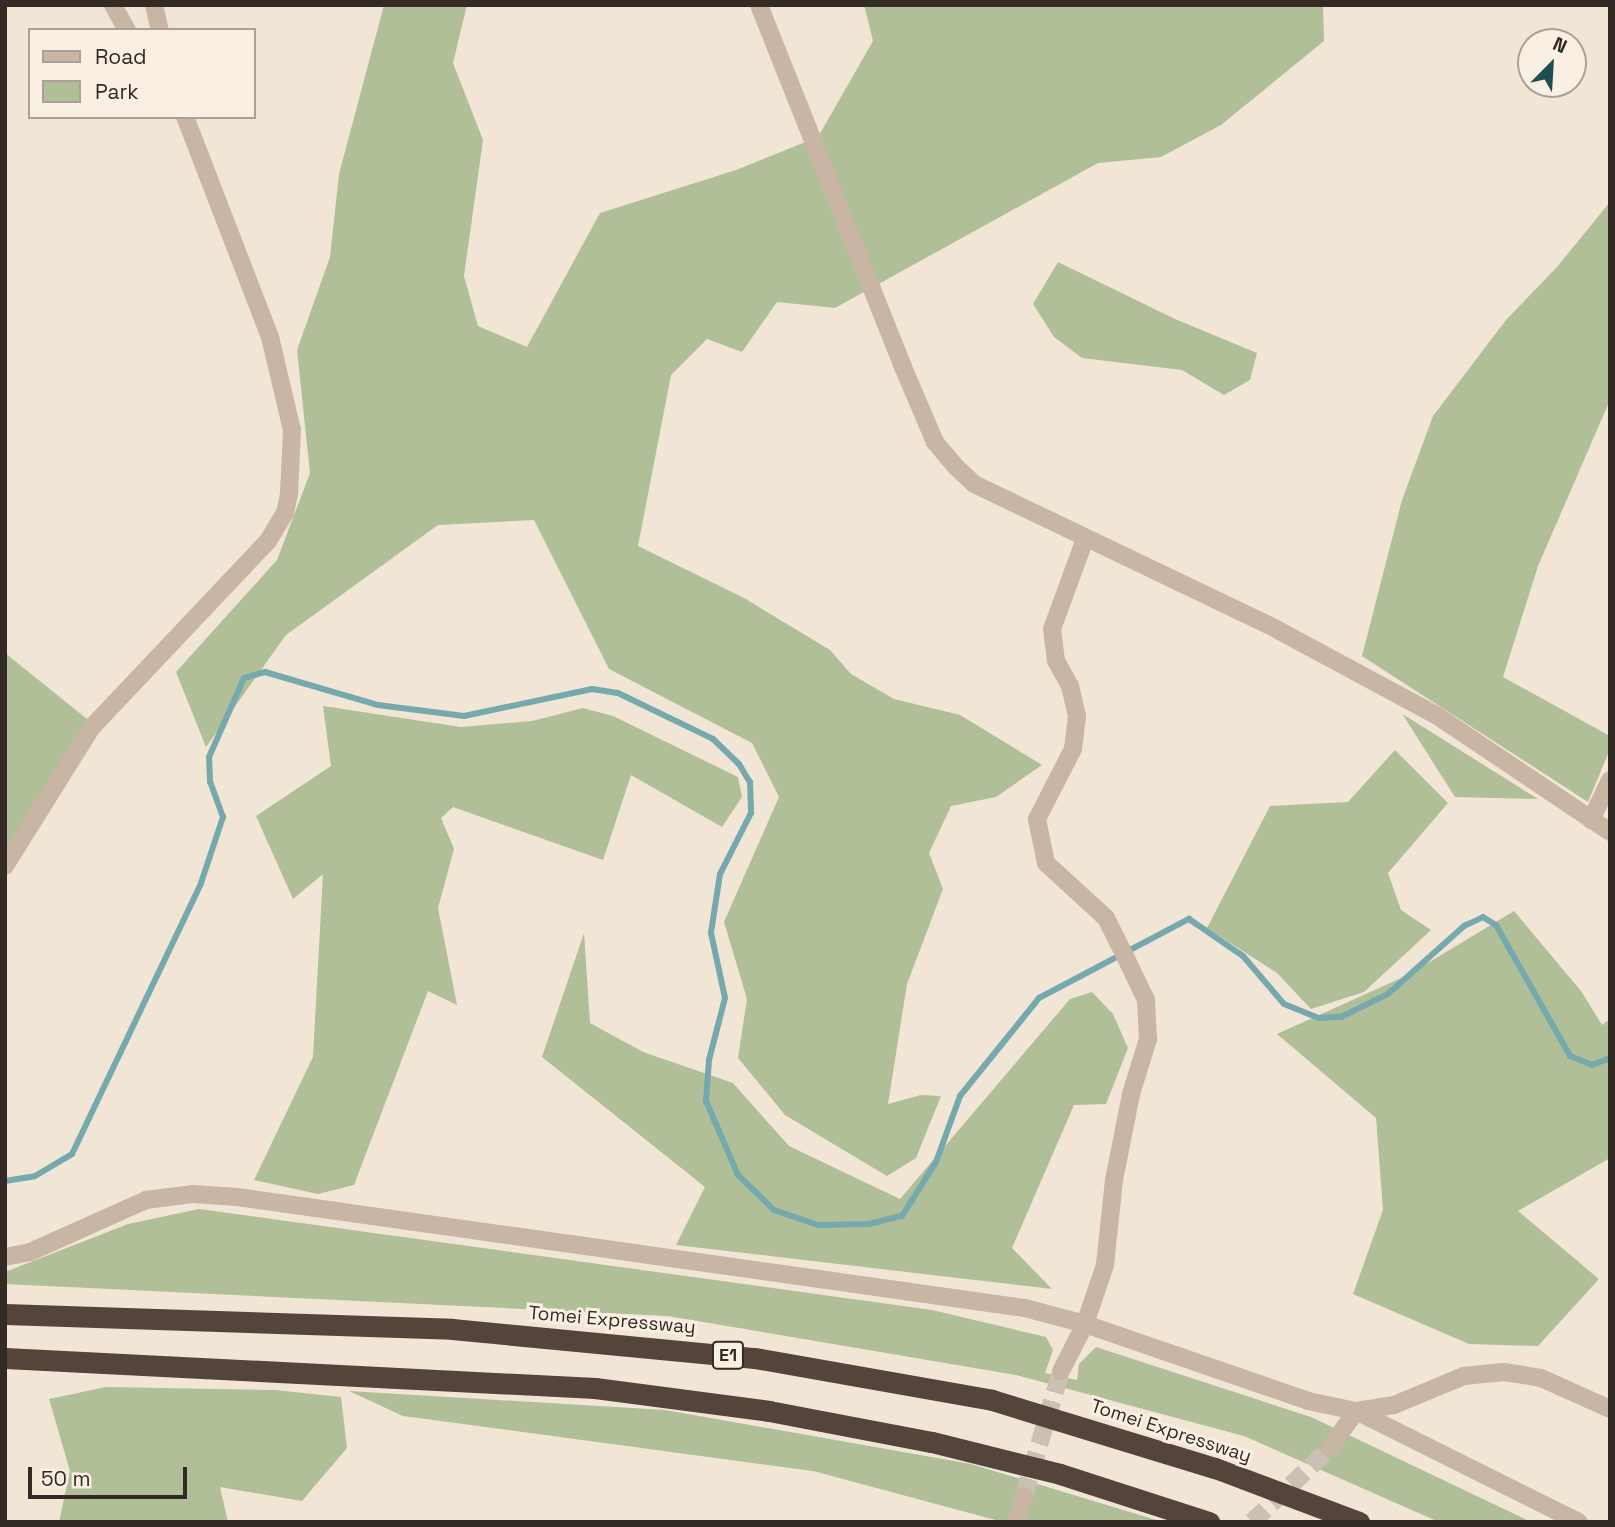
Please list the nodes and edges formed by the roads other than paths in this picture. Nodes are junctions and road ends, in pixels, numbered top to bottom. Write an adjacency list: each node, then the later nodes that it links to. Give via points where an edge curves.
1 (113, 5): 4 (street)
2 (154, 5): 5 (street)
3 (759, 5): 7 (street, via 935,442 974,484)
4 (126, 28)
5 (160, 28)
6 (186, 119): 11 (street, via 270,337 292,430 292,482 287,504 268,541 92,727)
7 (1085, 539): 9 (street, via 1276,629 1436,715); 14 (street, via 1052,629 1056,662 1070,685 1077,716 1073,749 1037,819 1046,863 1106,919 1125,956 1146,1000 1148,1039 1131,1094 1114,1180 1105,1265)
8 (1610, 780): 9 (street)
9 (1591, 820): 10 (street)
10 (1610, 832)
11 (5, 866)
12 (5, 1257): 14 (street, via 30,1252 146,1200 192,1194 946,1295)
13 (5, 1314): 23 (highway, Tomei Expressway / E1, via 75,1320 452,1329 768,1360 898,1380 1100,1430)
14 (1085, 1324): 16 (street); 18 (street, via 1308,1401)
15 (5, 1358): 22 (highway, via 596,1388 769,1411 932,1442 1060,1474)
16 (1061, 1371)
17 (1610, 1409): 18 (street, via 1541,1378 1504,1372 1464,1376 1394,1405)
18 (1356, 1411): 19 (street); 24 (street)
19 (1330, 1448)
20 (1024, 1496): 21 (street)
21 (1016, 1522)
22 (1209, 1522)
23 (1359, 1522)
24 (1579, 1522)

